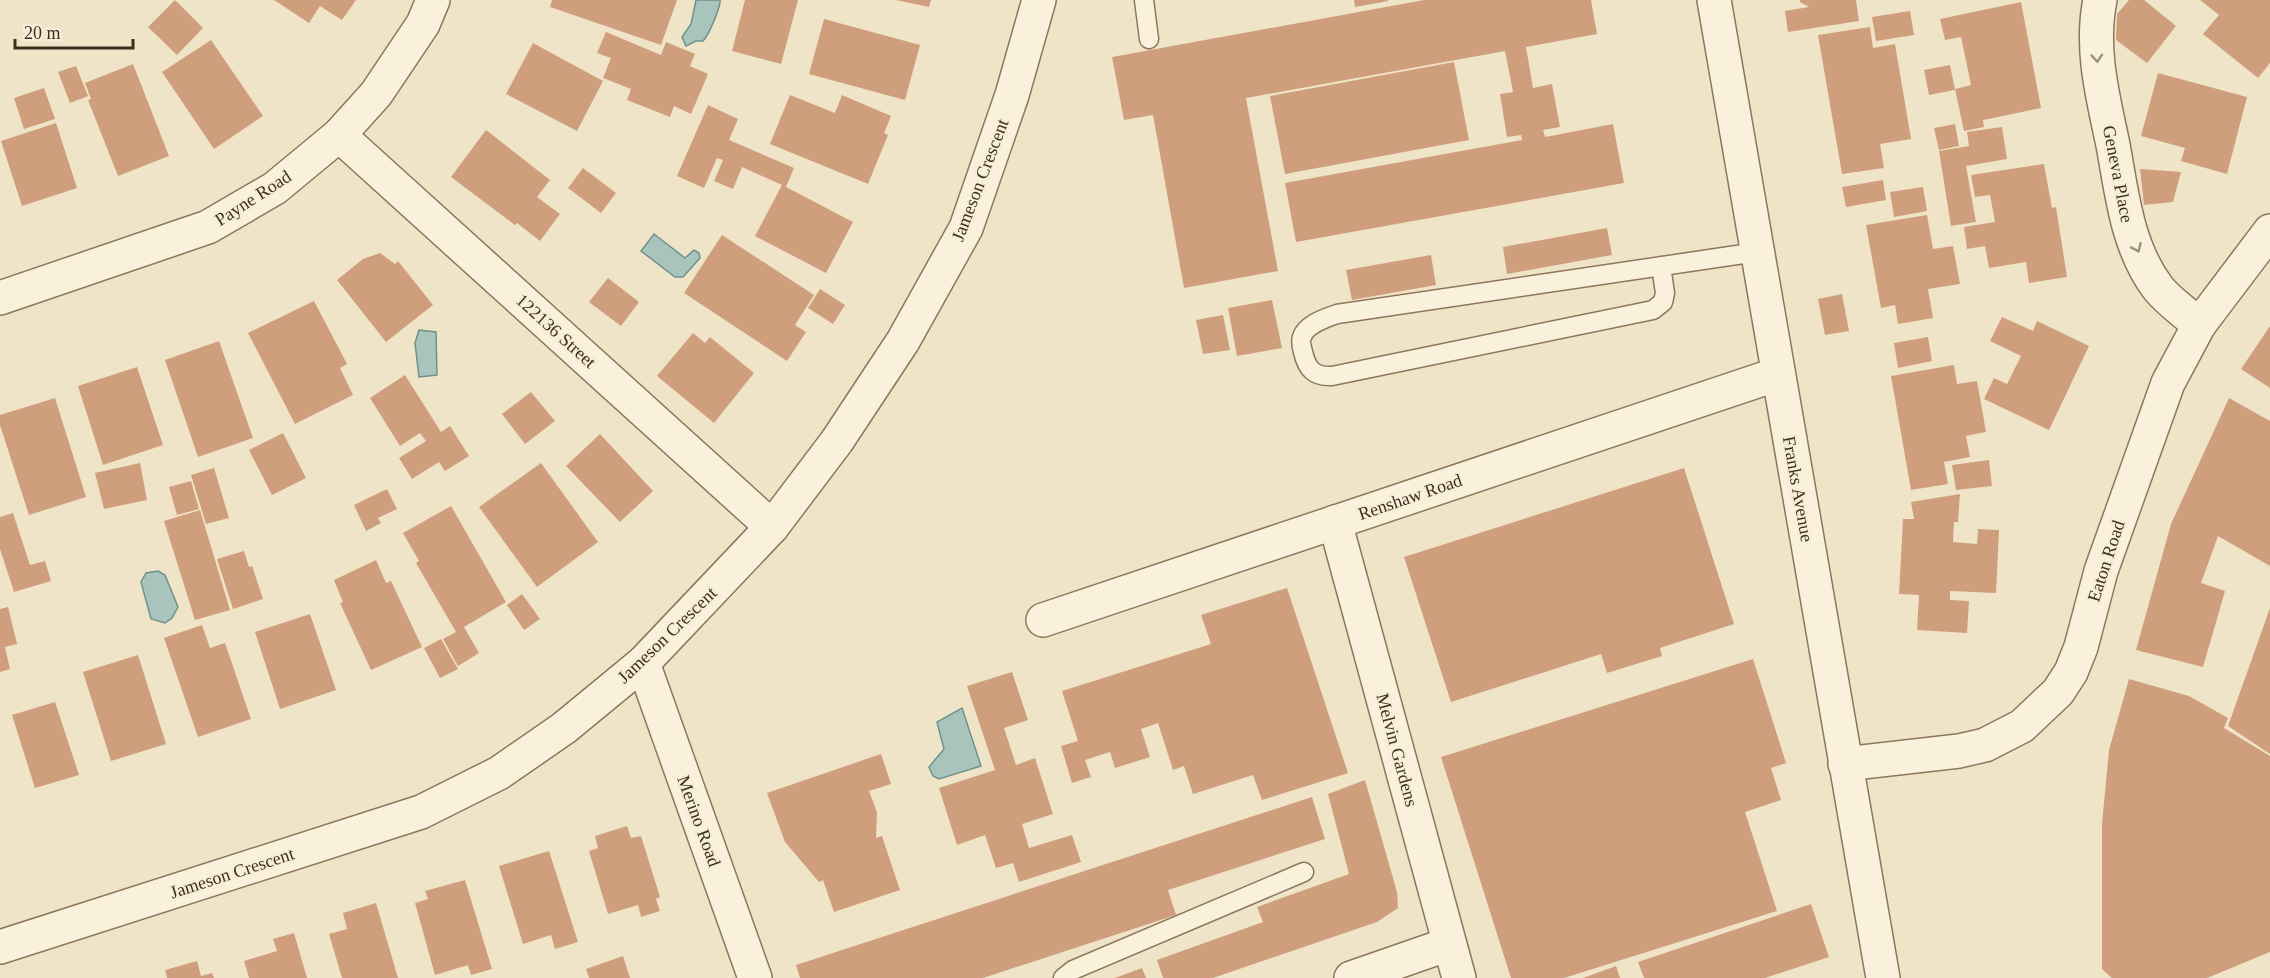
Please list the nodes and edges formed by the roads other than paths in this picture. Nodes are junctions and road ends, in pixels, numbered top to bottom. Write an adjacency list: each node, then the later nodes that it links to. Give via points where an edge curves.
1 (433, 0): 7 (street, Payne Road, via 423,24 376,94)
2 (1039, 0): 15 (street, Jameson Crescent, via 1012,95 966,228 903,341 837,441)
3 (1144, 0): 6 (lane)
4 (1714, 0): 9 (street, Franks Avenue)
5 (2100, 0): 12 (street, Geneva Place, one-way to 12, via 2095,24 2097,63 2129,229 2159,289)
6 (1149, 39)
7 (339, 135): 11 (street, Payne Road, via 275,188 208,227); 15 (street, 122136 Street)
8 (2270, 231): 12 (street, Eaton Road)
9 (1757, 252): 10 (lane); 13 (street, Franks Avenue)
10 (1661, 266): 10 (lane, via 1337,314 1307,330 1302,348 1310,369 1332,376 1653,310 1663,302 1665,293)
11 (0, 298)
12 (2199, 325): 18 (street, Eaton Road, via 2168,383 2101,571 2080,647 2058,692 2022,726 1984,745)
13 (1778, 374): 14 (street, Renshaw Road); 18 (street, Franks Avenue)
14 (1335, 522): 16 (street, Renshaw Road); 20 (street, Melvin Gardens)
15 (772, 527): 17 (street, Jameson Crescent)
16 (1042, 620)
17 (643, 663): 21 (street, Jameson Crescent, via 564,728 499,773 421,812); 22 (street, Merino Road)
18 (1845, 764): 26 (street, Franks Avenue)
19 (1305, 872): 23 (lane, via 1073,970)
20 (1449, 945): 24 (street); 25 (street, Melvin Gardens)
21 (0, 947)
22 (755, 978)
23 (1063, 978)
24 (1352, 978)
25 (1459, 978)
26 (1883, 978)

